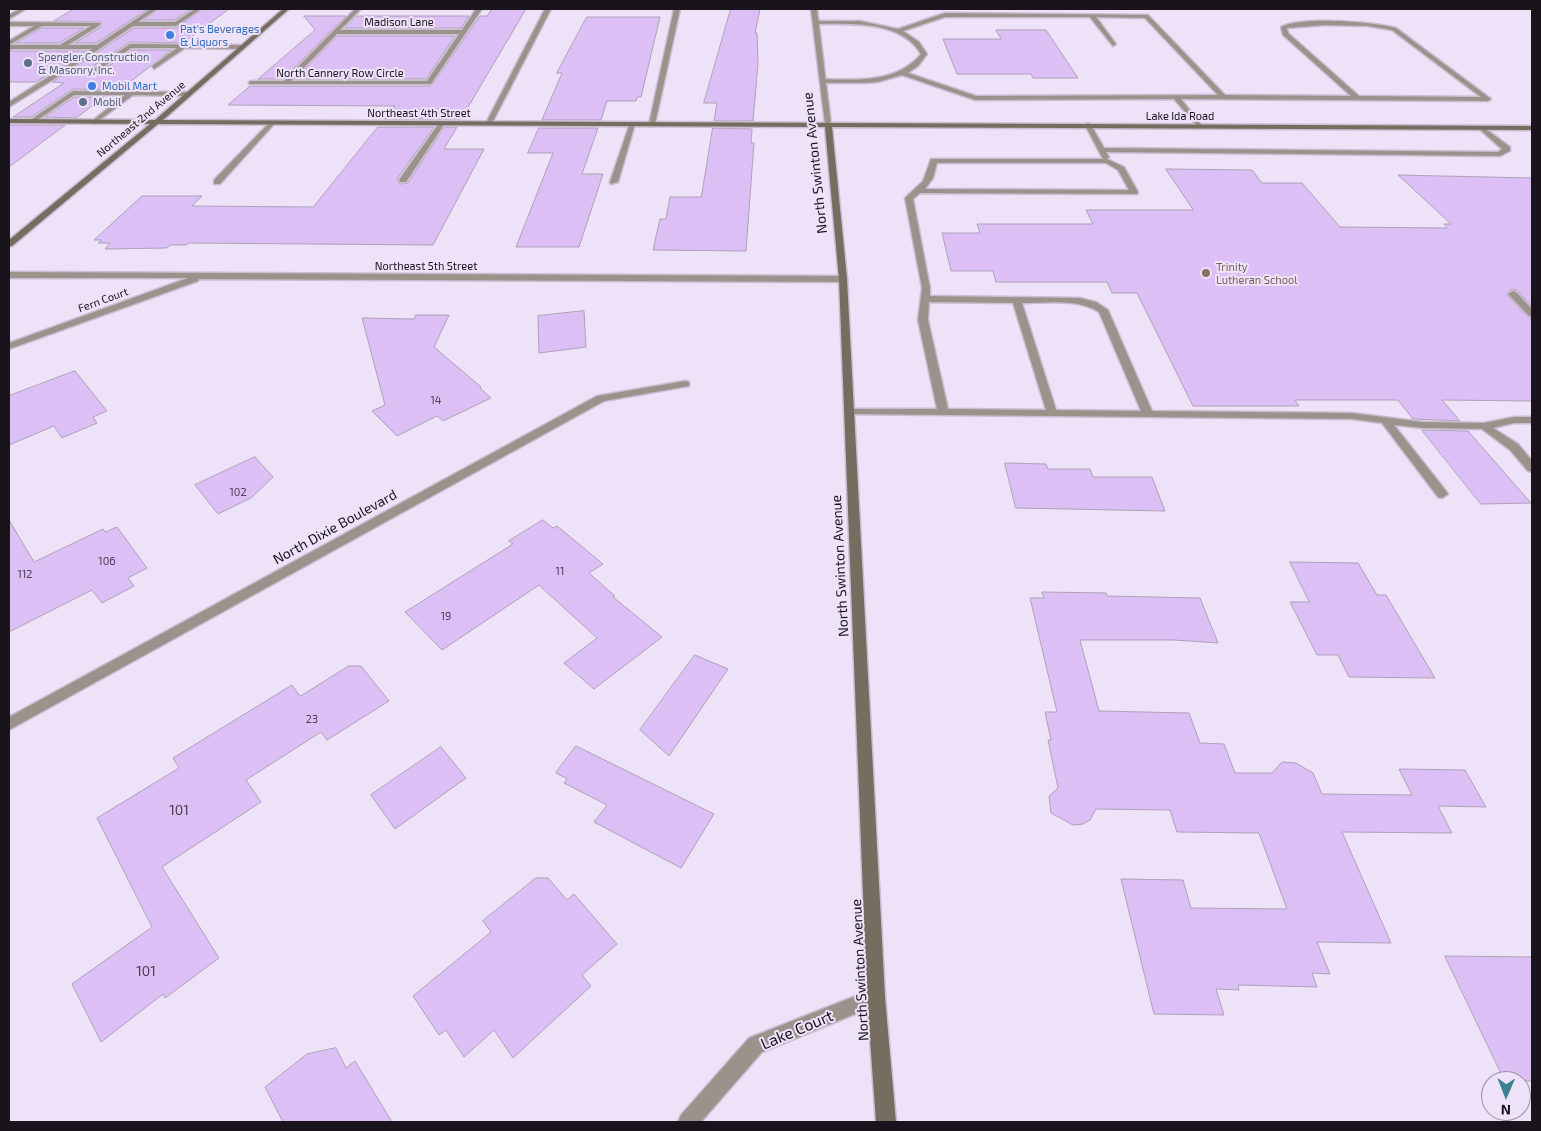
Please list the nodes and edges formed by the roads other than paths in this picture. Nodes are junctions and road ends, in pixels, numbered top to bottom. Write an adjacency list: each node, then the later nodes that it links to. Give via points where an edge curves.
1 (23, 9): 11 (street)
2 (154, 9): 15 (street)
3 (198, 9): 15 (street, via 176,24)
4 (286, 9): 25 (street, Northeast 2nd Avenue)
5 (358, 9): 17 (street)
6 (480, 9): 18 (street)
7 (548, 9): 44 (street)
8 (677, 9): 46 (street)
9 (814, 9): 12 (street, North Swinton Avenue)
10 (1092, 16): 16 (street, via 945,15); 20 (street); 35 (street, via 1146,16)
11 (9, 17)
12 (815, 22): 16 (street, via 867,24); 29 (street, North Swinton Avenue)
13 (9, 24): 14 (street)
14 (41, 24): 19 (street); 22 (street, via 98,24)
15 (132, 24): 23 (street)
16 (897, 31): 28 (street, via 921,45 924,54 918,64)
17 (335, 32): 18 (street, Madison Lane); 31 (street)
18 (463, 32): 31 (street, North Cannery Row Circle, via 429,82)
19 (9, 43)
20 (1113, 44)
21 (9, 47): 22 (street)
22 (61, 47): 23 (street)
23 (98, 47): 37 (street)
24 (183, 47): 25 (street); 26 (street); 27 (street, via 130,46)
25 (241, 48): 33 (street, Northeast 2nd Avenue)
26 (154, 67)
27 (95, 70)
28 (903, 72): 29 (street, via 880,79); 34 (street, via 975,98)
29 (823, 81): 47 (street, North Swinton Avenue)
30 (251, 83): 31 (street, North Cannery Row Circle)
31 (286, 83)
32 (131, 94): 33 (street); 39 (street, via 73,93); 40 (street)
33 (188, 94): 41 (street, Northeast 2nd Avenue)
34 (1176, 97): 35 (street); 49 (street)
35 (1223, 97): 36 (street)
36 (1358, 98): 36 (street, via 1479,99 1488,99 1394,29 1379,25 1306,24 1284,27 1285,34)
37 (9, 105)
38 (9, 122): 39 (street, Northeast 4th Street)
39 (31, 122): 40 (street, Northeast 4th Street)
40 (94, 122): 41 (street, Northeast 4th Street)
41 (156, 122): 42 (street, Northeast 4th Street); 58 (street, Northeast 2nd Avenue)
42 (273, 122): 43 (street, Northeast 4th Street); 55 (street)
43 (442, 123): 44 (street, Northeast 4th Street); 54 (street)
44 (489, 123): 45 (street, Northeast 4th Street)
45 (632, 124): 46 (street, Northeast 4th Street); 56 (street)
46 (652, 124): 47 (street, Northeast 4th Street)
47 (828, 124): 48 (street, Lake Ida Road); 61 (street, North Swinton Avenue)
48 (1088, 126): 49 (street, Lake Ida Road); 52 (street)
49 (1199, 126): 50 (street, Lake Ida Road)
50 (1480, 127): 51 (street, Lake Ida Road); 52 (street, via 1508,149 1500,154)
51 (1532, 128)
52 (1101, 150): 53 (street)
53 (1107, 161): 57 (street, via 934,160 933,173); 57 (street, via 1121,168 1134,192)
54 (403, 180)
55 (217, 182)
56 (614, 182)
57 (919, 191): 63 (street, via 909,198 926,288)
58 (9, 244)
59 (9, 275): 60 (street, Northeast 5th Street)
60 (204, 276): 61 (street, Northeast 5th Street); 66 (street, Fern Court)
61 (843, 279): 68 (street, North Swinton Avenue)
62 (1513, 294): 65 (street)
63 (925, 299): 64 (street); 69 (street, via 923,320)
64 (1017, 300): 70 (street); 71 (street, via 1080,301 1103,310)
65 (1532, 314)
66 (9, 346)
67 (685, 384): 77 (street, North Dixie Boulevard, via 601,398)
68 (850, 412): 69 (street); 78 (street, North Swinton Avenue)
69 (943, 412): 70 (street)
70 (1052, 413): 71 (street)
71 (1148, 414): 72 (street, via 1352,416)
72 (1385, 420): 74 (street, via 1423,425); 76 (street)
73 (1532, 420): 74 (street)
74 (1484, 426): 75 (street, via 1514,447)
75 (1532, 468)
76 (1442, 494)
77 (9, 724)
78 (876, 997): 79 (street, Lake Court, via 756,1045); 80 (street, North Swinton Avenue)
79 (688, 1122)
80 (886, 1122)

